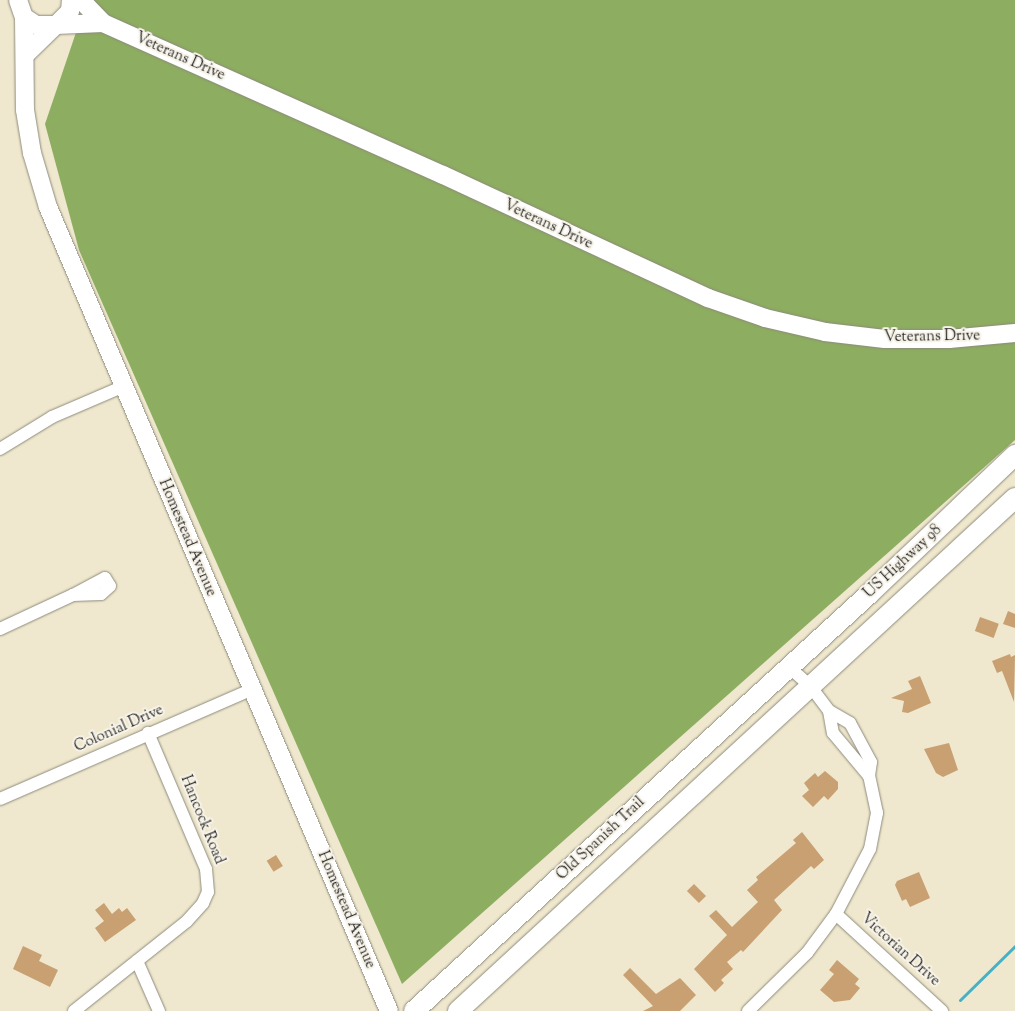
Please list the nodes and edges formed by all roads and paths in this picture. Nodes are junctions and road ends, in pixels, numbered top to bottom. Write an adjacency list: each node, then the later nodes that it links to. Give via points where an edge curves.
1 (70, 0): 5 (street, via 70,11)
2 (81, 0): 4 (street, Veterans Drive)
3 (18, 5): 5 (street, Veterans Drive, via 36,26); 6 (street, Homestead Avenue)
4 (103, 23): 5 (street, Veterans Drive); 7 (street, Veterans Drive, via 443,175 656,275 757,315 825,332 885,340)
5 (56, 25): 6 (street)
6 (25, 54): 8 (street, Homestead Avenue, via 25,110 32,153 48,207)
7 (1015, 333)
8 (124, 386): 9 (street, via 52,417); 16 (street, Homestead Avenue)
9 (0, 449)
10 (1015, 456): 14 (main road, US Highway 98)
11 (1015, 498): 15 (main road, US Highway 98)
12 (73, 595): 13 (street)
13 (0, 629)
14 (789, 667): 15 (street); 26 (main road, Old Spanish Trail)
15 (811, 687): 17 (street); 27 (main road, Old Spanish Trail)
16 (251, 690): 18 (street, Colonial Drive); 25 (street, Homestead Avenue)
17 (829, 711): 19 (street, via 833,733); 19 (street, via 846,718 858,734 871,762)
18 (148, 733): 20 (street, Colonial Drive); 22 (street, Hancock Road, via 209,880 208,892 196,912)
19 (870, 776): 21 (street, via 877,813 870,849)
20 (0, 799)
21 (836, 914): 28 (street, via 807,953); 29 (street, Victorian Drive)
22 (137, 961): 23 (street, Hancock Road); 24 (street)
23 (74, 1011)
24 (159, 1011)
25 (389, 1011)
26 (414, 1011)
27 (458, 1011)
28 (748, 1011)
29 (942, 1011)

